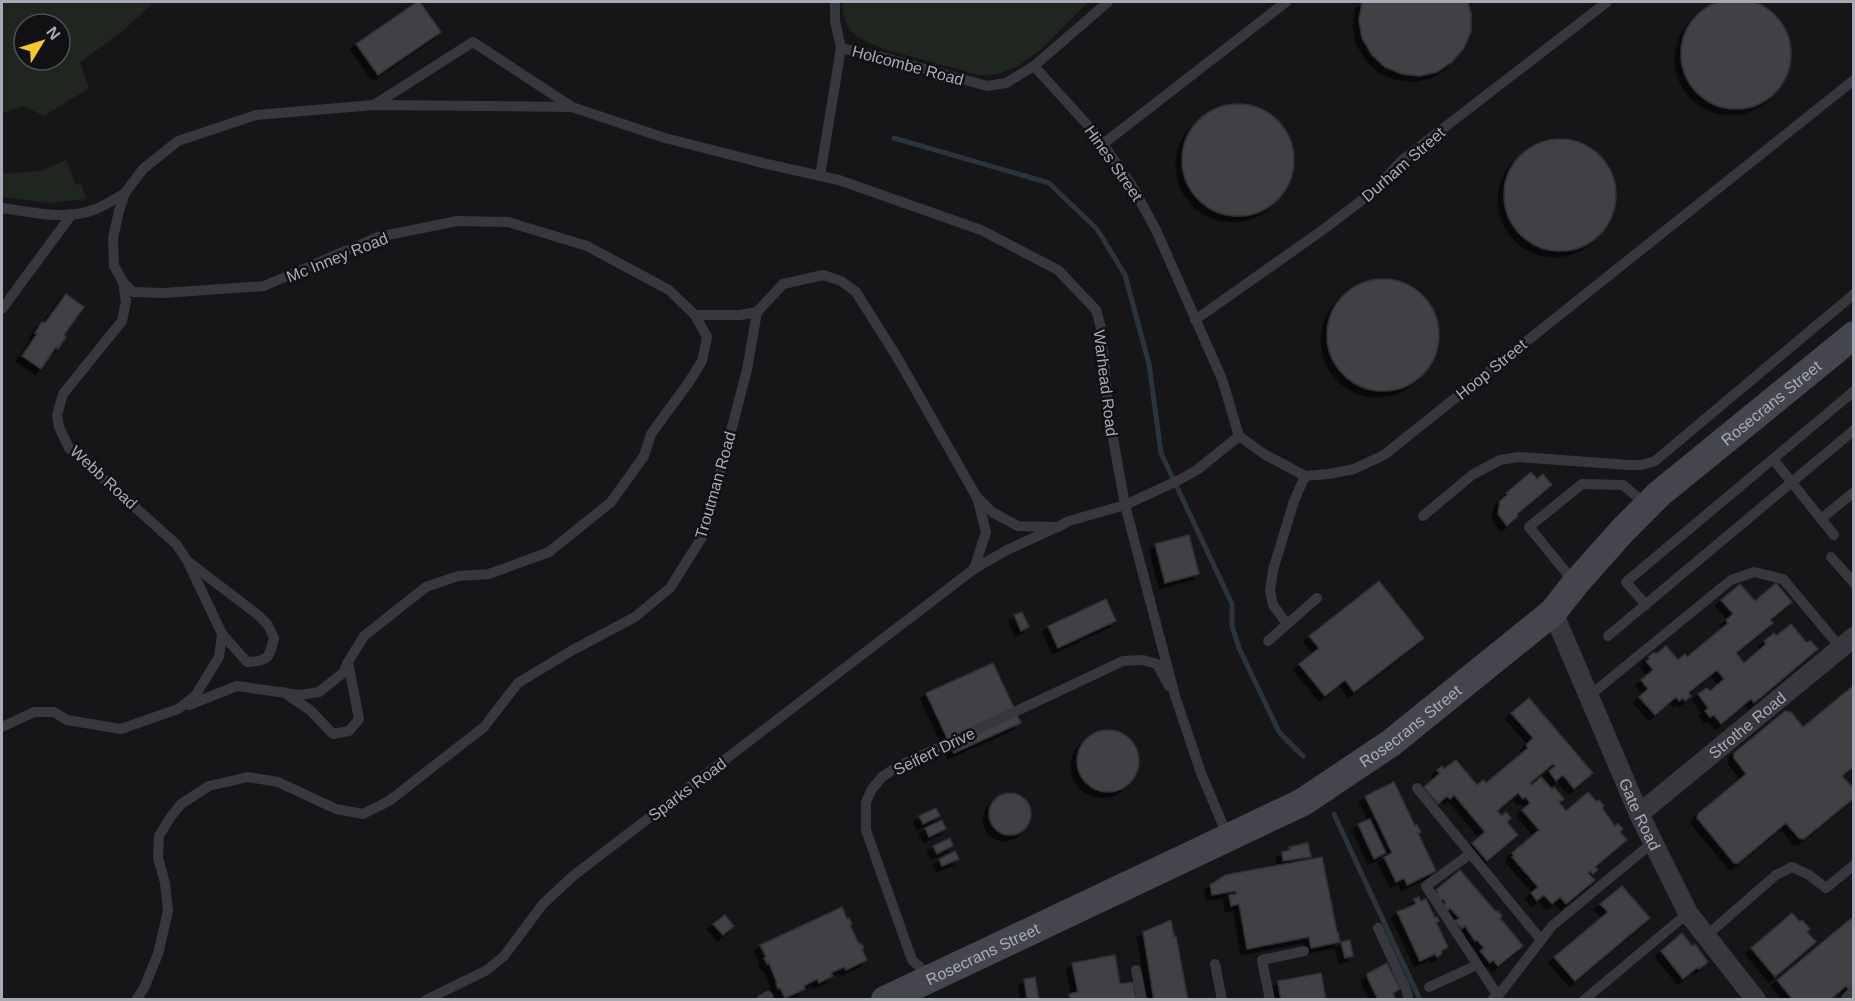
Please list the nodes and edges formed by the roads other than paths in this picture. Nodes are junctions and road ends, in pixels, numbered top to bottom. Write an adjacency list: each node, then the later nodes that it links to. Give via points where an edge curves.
1 (835, 2): 6 (lane, Holcombe Road)
2 (1108, 2): 5 (lane)
3 (1286, 2): 11 (lane)
4 (1607, 2): 21 (lane, Durham Street, via 1401,161 1374,191)
5 (1097, 6): 7 (lane)
6 (841, 48): 7 (lane, Holcombe Road, via 987,86 1006,83); 12 (lane)
7 (1034, 66): 11 (lane, Hines Street)
8 (1854, 80): 27 (lane, Hoop Street, via 1384,455 1354,469)
9 (374, 105): 10 (lane); 10 (lane, via 473,42); 13 (lane, via 256,115 178,141 143,169)
10 (572, 107): 12 (lane, Warhead Road, via 665,138)
11 (1103, 144): 21 (lane, Hines Street, via 1156,230)
12 (820, 176): 31 (lane, Warhead Road, via 981,230 1058,270 1096,310)
13 (125, 193): 15 (lane, via 94,210); 16 (lane, via 113,238 114,266)
14 (2, 208): 15 (lane)
15 (72, 214): 18 (lane)
16 (123, 282): 20 (lane, Mc Inney Road, via 133,292 164,293 264,286 378,237 458,221 508,222 587,246 669,290); 38 (lane, Webb Road, via 126,302 122,321 63,394 57,415 59,427 69,448 176,544)
17 (1854, 294): 33 (lane, via 1655,461 1629,465 1500,460 1472,475)
18 (2, 305)
19 (757, 312): 20 (lane); 30 (lane, via 783,284 824,275 856,292); 73 (lane, Troutman Road, via 747,370 704,534 670,588 635,616 518,683 484,727 389,801 363,814 336,809 278,782 248,777 209,786 181,804 159,836 158,858 168,911 158,954)
20 (695, 315): 50 (lane, Mc Inney Road, via 706,338 702,361 651,434 644,456 611,502 549,552 489,574 458,576 426,587 364,636)
21 (1195, 320): 25 (lane, via 1222,379)
22 (1854, 335): 32 (street, Rosecrans Street)
23 (1854, 391): 26 (lane)
24 (1854, 430): 28 (lane)
25 (1239, 436): 27 (lane); 31 (lane, via 1197,470)
26 (1773, 459): 28 (lane); 43 (lane, via 1626,582)
27 (1305, 476): 45 (lane, via 1294,501 1270,591 1273,605)
28 (1792, 482): 34 (lane); 43 (lane)
29 (1854, 492): 34 (lane)
30 (976, 496): 35 (lane, via 992,512 1018,526); 39 (lane, via 986,532)
31 (1125, 506): 35 (lane); 52 (lane, Warhead Road)
32 (1647, 506): 40 (street, Rosecrans Street); 40 (lane, via 1623,485 1582,484 1529,527)
33 (1423, 516)
34 (1821, 519): 36 (lane)
35 (1058, 526): 39 (lane)
36 (1834, 535)
37 (1831, 557): 41 (lane)
38 (187, 561): 46 (lane, Webb Road); 46 (lane, Webb Road, via 268,625 274,638 270,656 263,661 247,662)
39 (974, 569): 74 (lane, Sparks Road, via 573,876 543,904 504,956 487,970)
40 (1575, 584): 44 (street, Rosecrans Street)
41 (1854, 584)
42 (1317, 598): 45 (lane)
43 (1646, 605): 47 (lane)
44 (1553, 612): 53 (street, Gate Road); 58 (street, Rosecrans Street, via 1391,742 1303,802)
45 (1287, 624): 48 (lane)
46 (222, 634): 54 (lane, via 219,657 195,696)
47 (1608, 636)
48 (1268, 641)
49 (1847, 642): 53 (lane, via 1783,579 1754,572 1731,580); 57 (street, Strothe Road)
50 (348, 662): 51 (lane, Mc Inney Road, via 343,673 319,692); 51 (lane, via 359,719 349,731 333,734 310,710)
51 (283, 692): 54 (lane, Mc Inney Road, via 237,686)
52 (1175, 696): 58 (lane, Warhead Road, via 1201,773); 70 (lane, Seifert Drive, via 1157,664 1123,661 882,777 866,802 866,830 912,960)
53 (1589, 696): 57 (street, Gate Road)
54 (178, 709): 55 (lane, via 121,729 67,720 54,712 34,712)
55 (2, 727)
56 (1417, 789): 60 (lane)
57 (1638, 814): 59 (street, Gate Road)
58 (1229, 838): 70 (street, Rosecrans Street)
59 (1652, 843): 62 (street, Gate Road); 65 (lane, via 1552,926)
60 (1470, 854): 65 (lane); 68 (lane, via 1426,886)
61 (1854, 866): 64 (lane, via 1827,888 1792,867 1776,875)
62 (1688, 913): 64 (street, Gate Road); 80 (lane)
63 (1378, 928): 79 (lane)
64 (1706, 936): 81 (street, Gate Road)
65 (1541, 940): 72 (lane)
66 (1304, 951): 78 (lane, via 1262,960)
67 (1215, 964): 77 (lane)
68 (1477, 964): 71 (lane); 72 (lane)
69 (1136, 970): 76 (lane)
70 (932, 978): 75 (street, Rosecrans Street)
71 (1429, 987)
72 (1495, 998)
73 (136, 999)
74 (426, 999)
75 (885, 999)
76 (1142, 999)
77 (1222, 999)
78 (1270, 999)
79 (1409, 999)
80 (1584, 999)
81 (1756, 999)

